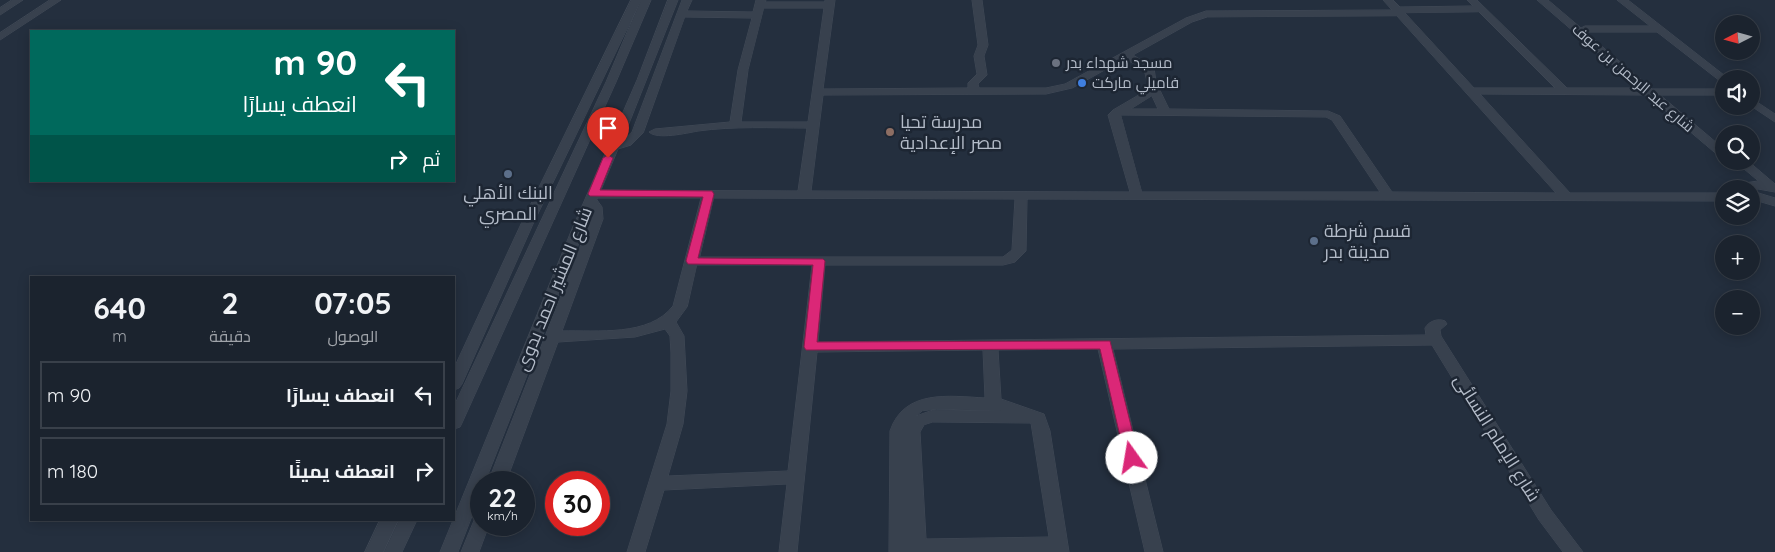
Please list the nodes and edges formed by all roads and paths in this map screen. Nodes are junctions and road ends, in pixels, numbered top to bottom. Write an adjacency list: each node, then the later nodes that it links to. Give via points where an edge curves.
1 (8, 0): 15 (street)
2 (18, 0): 20 (street)
3 (44, 0): 21 (street)
4 (56, 0): 24 (street)
5 (636, 0): 66 (street, via 527,224)
6 (646, 0): 70 (street, شارع المشير احمد بدوى)
7 (977, 0): 30 (street, via 984,46 979,56 982,75 973,83)
8 (1388, 0): 19 (street)
9 (1472, 0): 18 (street)
10 (1542, 0): 32 (street, شارع عبد الرحمن بن عوف)
11 (1550, 0): 22 (street, شارع عبد الرحمن بن عوف)
12 (1622, 0): 23 (street)
13 (829, 3): 17 (street); 29 (street)
14 (672, 4): 16 (street); 42 (street, شارع المشير احمد بدوى)
15 (0, 5)
16 (684, 7): 17 (street); 42 (street, via 637,133 627,142)
17 (759, 7): 38 (street, via 743,70)
18 (1481, 9): 19 (street); 31 (street)
19 (1398, 11): 25 (street, via 1206,14); 28 (street)
20 (0, 12)
21 (0, 29)
22 (1585, 29): 23 (street); 32 (street, شارع عبد الرحمن بن عوف)
23 (1660, 29): 26 (street)
24 (0, 36)
25 (1126, 54): 27 (street, via 1149,68); 30 (street, via 1058,90)
26 (1715, 72)
27 (1154, 90): 35 (street); 36 (street)
28 (1471, 91): 31 (street); 53 (street)
29 (818, 92): 30 (street); 39 (street)
30 (974, 92)
31 (1565, 92): 32 (street)
32 (1654, 92): 33 (street); 41 (street, شارع عبد الرحمن بن عوف); 43 (street, شارع عبد الرحمن بن عوف)
33 (1715, 92)
34 (1760, 108): 37 (street)
35 (1116, 112): 36 (street); 50 (street, via 1114,117)
36 (1164, 113): 52 (street, via 1332,115)
37 (1775, 119)
38 (735, 125): 39 (street); 40 (street)
39 (813, 125): 47 (street)
40 (655, 132)
41 (1715, 140)
42 (613, 147): 51 (street, شارع المشير احمد بدوى)
43 (1715, 148)
44 (1750, 170): 48 (street)
45 (1760, 193): 48 (street)
46 (709, 194): 47 (street); 51 (street); 55 (street)
47 (804, 194): 49 (street)
48 (1775, 194)
49 (1021, 196): 50 (street); 56 (street, via 1020,246 1010,259 995,262)
50 (1136, 196): 52 (street)
51 (592, 197): 57 (street, شارع المشير احمد بدوى); 58 (street, via 598,215)
52 (1389, 197): 53 (street)
53 (1567, 197): 54 (street)
54 (1715, 197)
55 (692, 261): 56 (street); 59 (street, via 680,307)
56 (819, 261): 65 (street)
57 (563, 266): 58 (street); 83 (street, شارع المشير احمد بدوى)
58 (581, 266): 61 (street)
59 (668, 321): 61 (street, via 647,330); 74 (street, via 677,336 680,353 679,391 675,424)
60 (1440, 324): 62 (street, via 1432,328)
61 (554, 337): 72 (street)
62 (1436, 340): 63 (street); 88 (street, شارع الإمام النسائى, via 1545,516)
63 (1105, 344): 64 (street); 87 (street)
64 (990, 345): 65 (street); 67 (street)
65 (810, 347): 73 (street)
66 (455, 382)
67 (993, 404): 68 (street); 69 (street)
68 (932, 410): 69 (street); 71 (street)
69 (1038, 418): 78 (street)
70 (455, 421)
71 (905, 432): 79 (street); 80 (street)
72 (501, 471)
73 (796, 477): 74 (street); 86 (street)
74 (657, 483): 85 (street)
75 (389, 521): 81 (street)
76 (408, 521): 82 (street)
77 (476, 536): 84 (street)
78 (1060, 548): 80 (street)
79 (898, 550): 80 (street)
80 (917, 550)
81 (374, 552)
82 (393, 552)
83 (449, 552)
84 (470, 552)
85 (636, 552)
86 (788, 552)
87 (1154, 552)
88 (1574, 552)

